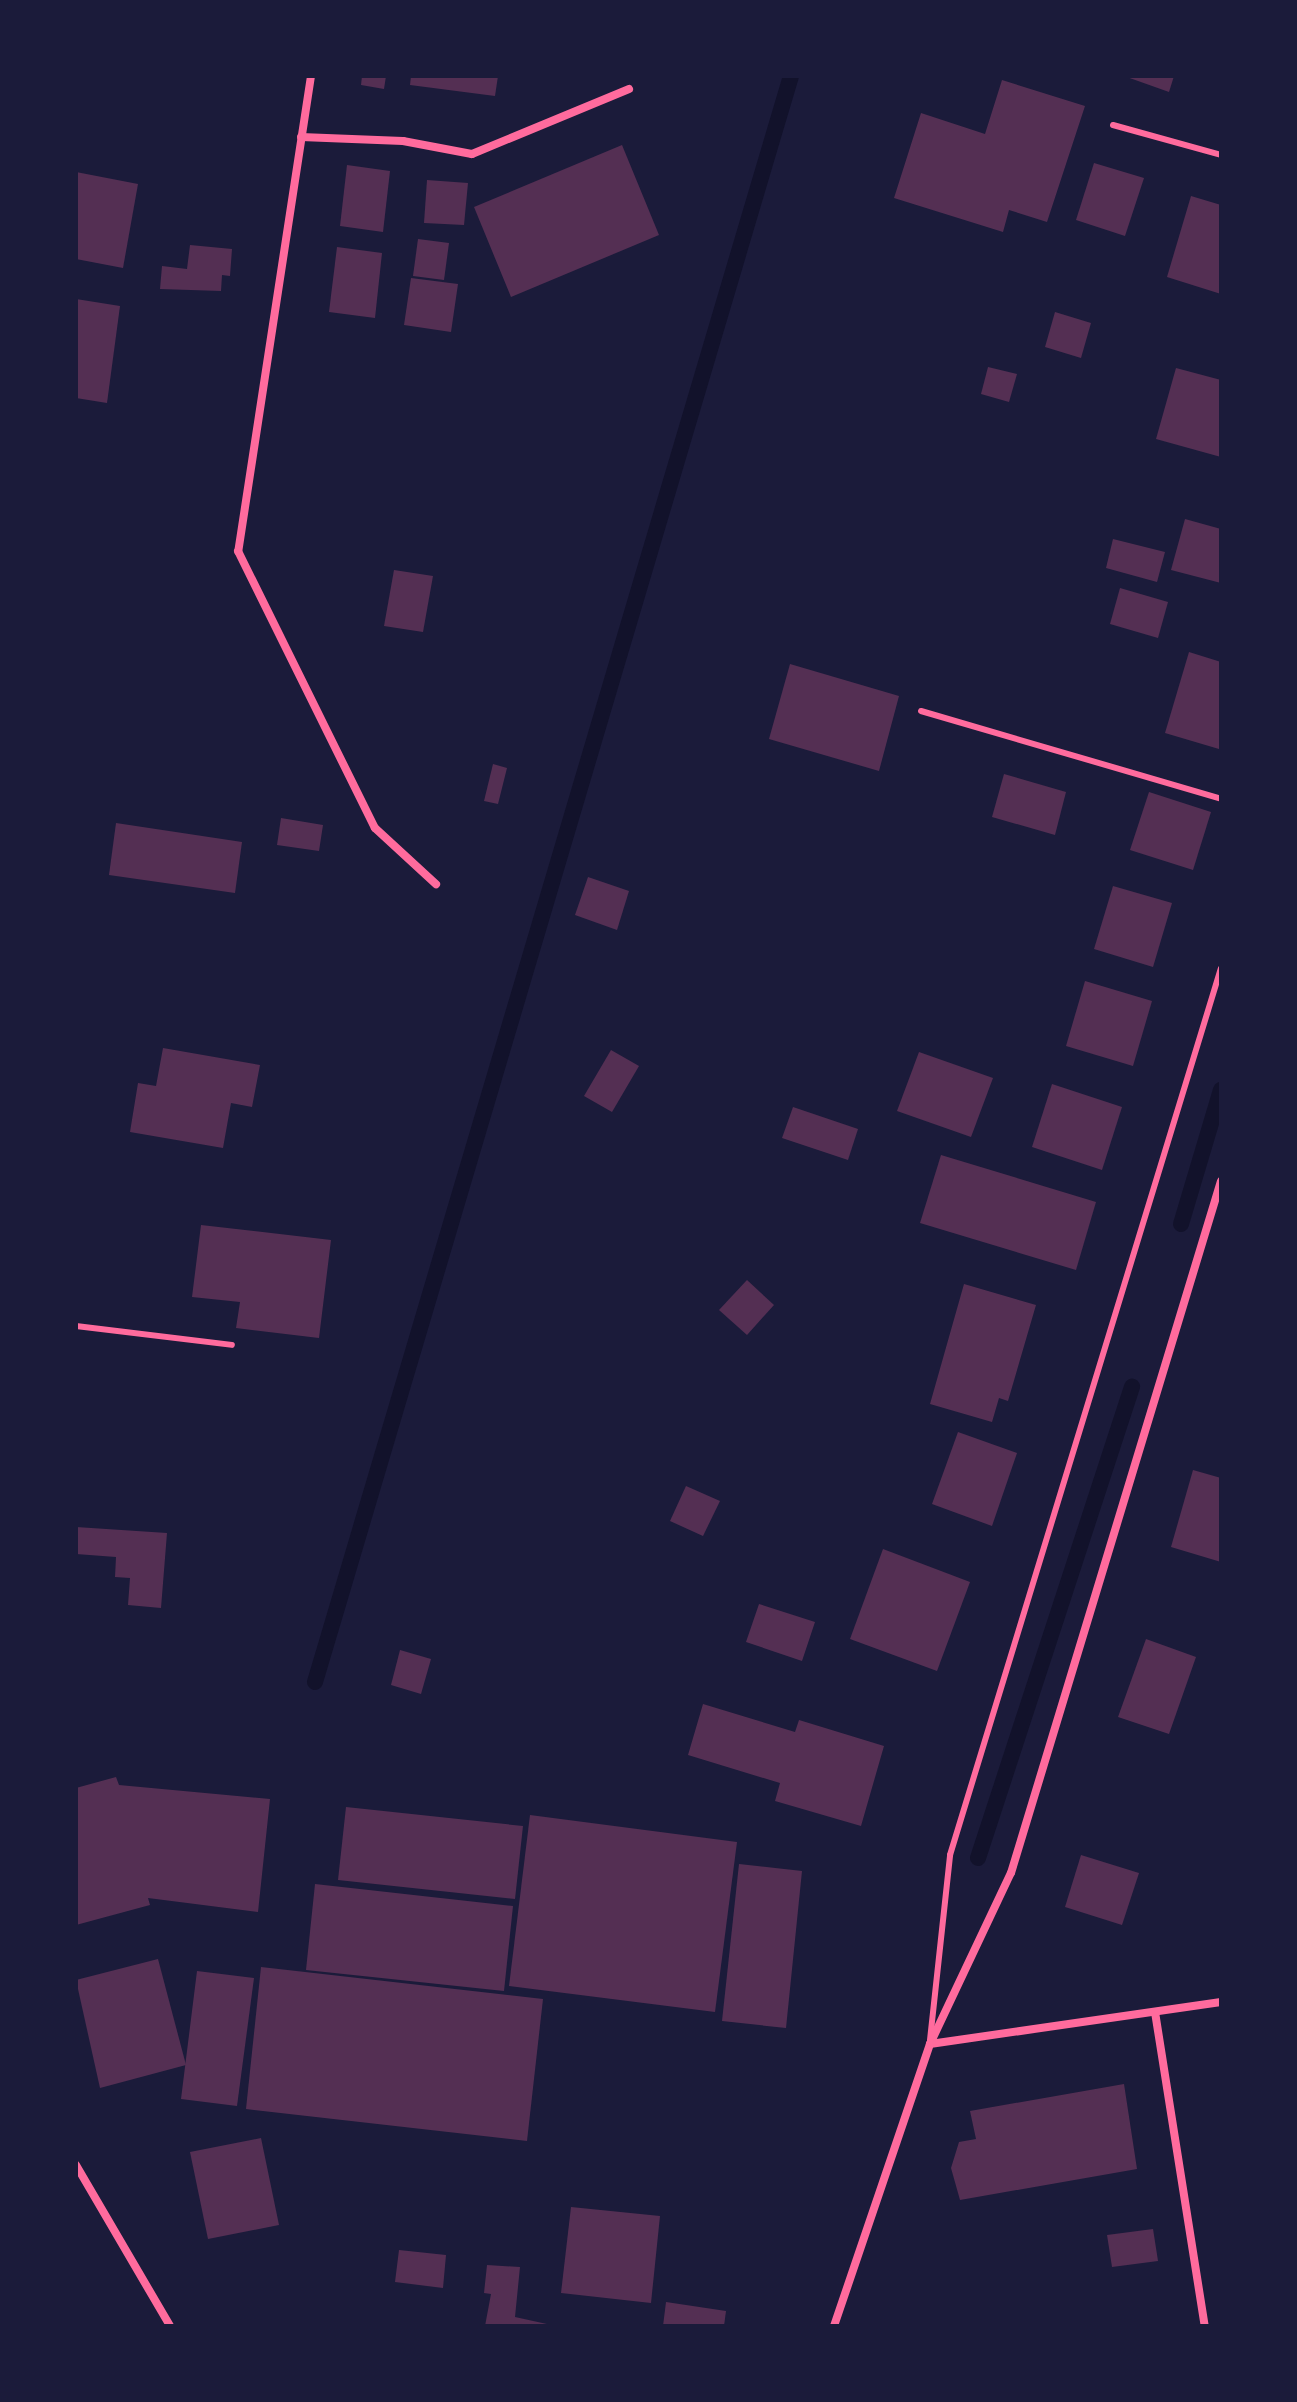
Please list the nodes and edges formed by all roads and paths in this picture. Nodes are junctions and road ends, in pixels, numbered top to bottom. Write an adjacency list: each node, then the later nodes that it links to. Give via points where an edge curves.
1 (311, 76): 4 (street)
2 (629, 89): 4 (street, via 472,154 403,141)
3 (1113, 125): 5 (lane)
4 (301, 137): 8 (street, via 238,551 375,828)
5 (1221, 155)
6 (921, 711): 7 (lane)
7 (1221, 799)
8 (436, 884)
9 (1221, 968): 15 (lane, via 950,1855)
10 (1221, 1181): 15 (street, via 1011,1873)
11 (76, 1326): 12 (lane)
12 (232, 1345)
13 (1221, 2002): 14 (street)
14 (1155, 2012): 15 (street); 19 (street)
15 (930, 2044): 18 (street)
16 (76, 2165): 17 (street)
17 (170, 2326)
18 (834, 2326)
19 (1205, 2326)

